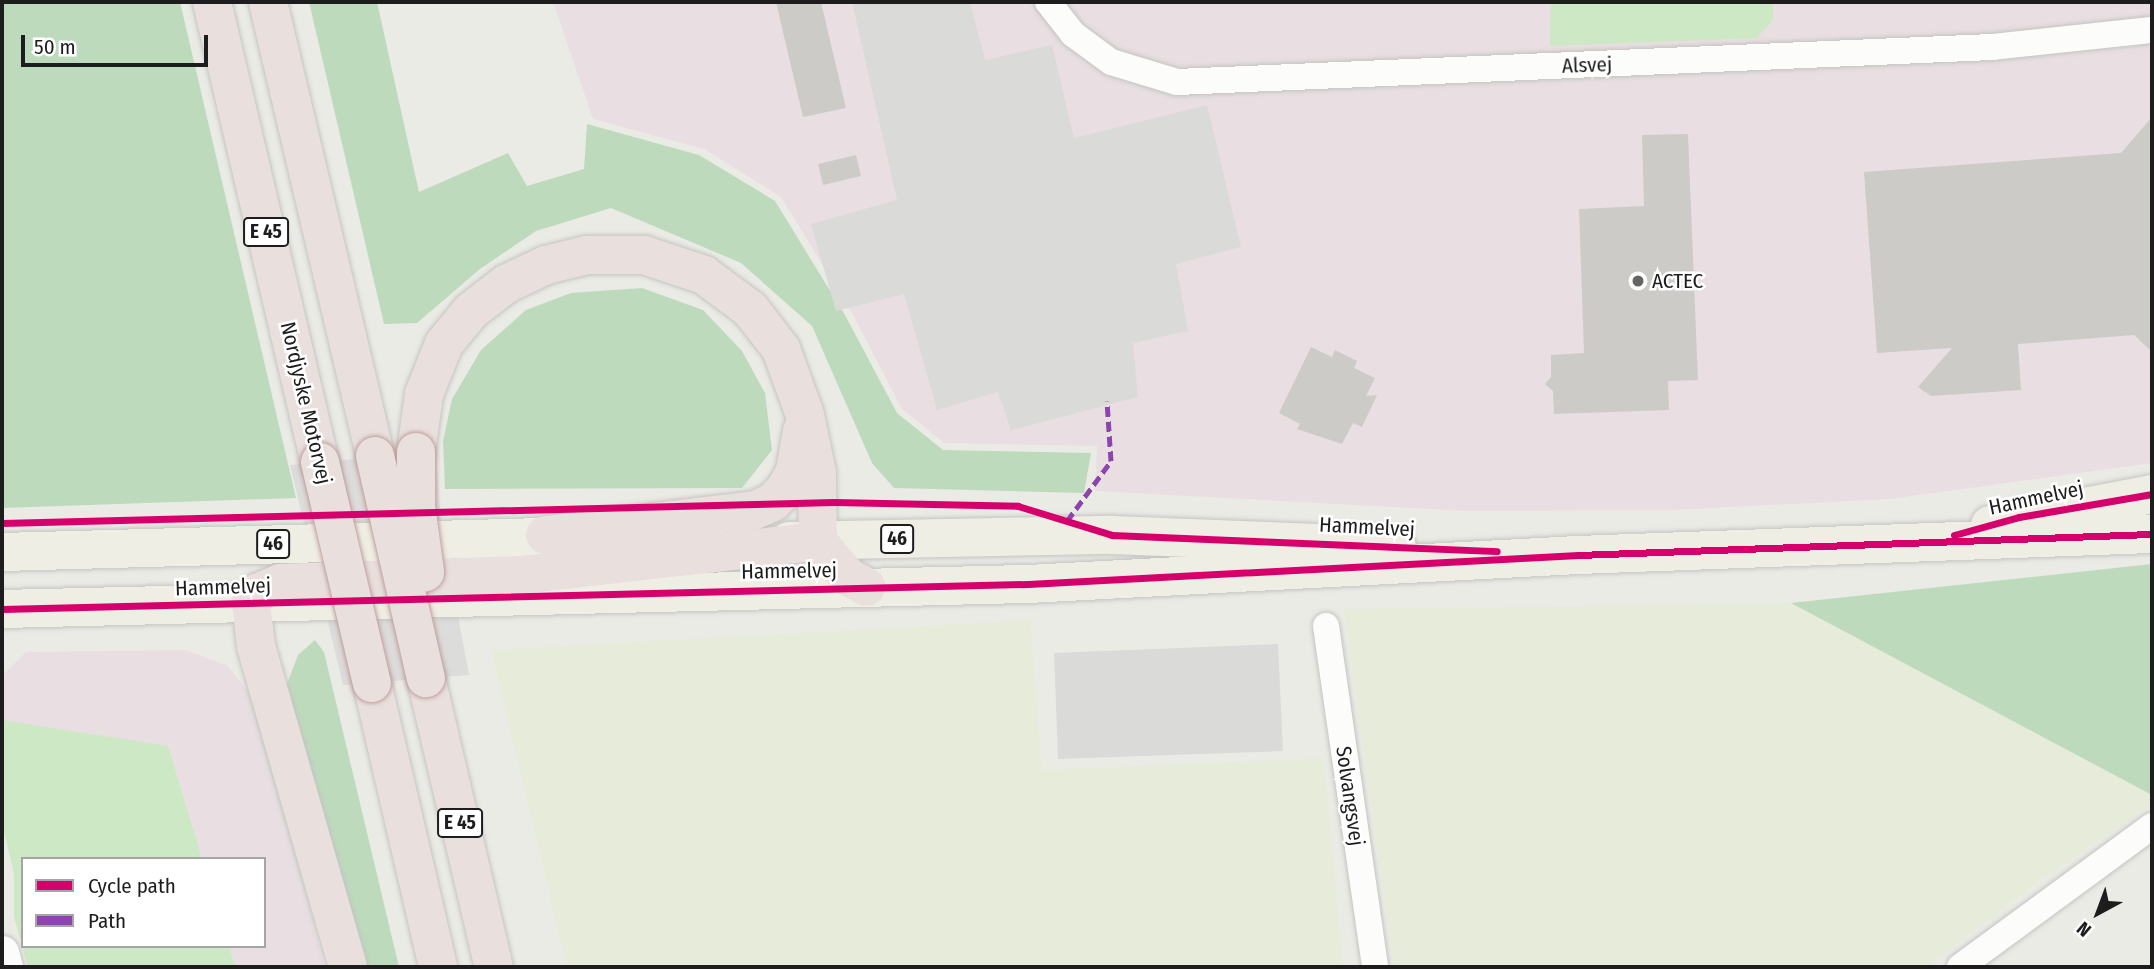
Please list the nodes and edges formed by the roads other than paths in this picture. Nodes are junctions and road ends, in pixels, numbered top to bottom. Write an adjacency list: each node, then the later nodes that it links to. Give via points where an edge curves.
1 (212, 2): 26 (highway, Nordjyske Motorvej / E 45, bridge)
2 (268, 2): 21 (highway, E 45, bridge, via 375,456)
3 (1048, 2): 4 (street, Alsvej, via 1073,34 1111,62 1177,82 1983,48)
4 (2152, 30)
5 (805, 415): 9 (highway, via 795,471 773,502 727,515); 10 (highway, via 817,473); 21 (highway, bridge, via 781,349 750,309 704,275 644,255 587,255 546,265 506,284 471,311 444,344 424,394 416,452)
6 (2152, 494): 12 (main road, Hammelvej / 46, via 2019,517)
7 (2152, 520): 11 (main road)
8 (2152, 534): 11 (main road, Hammelvej / 46)
9 (545, 536): 10 (main road, Hammelvej / 46); 13 (main road, Hammelvej / 46)
10 (818, 541): 15 (main road, Hammelvej / 46, via 1112,535); 17 (highway, via 830,561); 18 (highway, via 521,575 280,583 257,593)
11 (2039, 541): 12 (main road, Hammelvej / 46)
12 (1927, 542): 15 (main road, Hammelvej / 46)
13 (296, 544): 14 (main road, Hammelvej / 46); 16 (main road)
14 (2, 552)
15 (1577, 555): 17 (main road, Hammelvej / 46, via 1308,573)
16 (2, 578)
17 (867, 587): 18 (main road, Hammelvej / 46)
18 (251, 604): 19 (main road, Hammelvej / 46); 25 (highway, via 256,646)
19 (2, 609)
20 (1326, 626): 29 (street, Solvangsvej)
21 (436, 678): 27 (highway, E 45); 28 (highway)
22 (2152, 826): 30 (street)
23 (2, 952): 24 (street)
24 (6, 967)
25 (348, 967)
26 (438, 967)
27 (494, 967)
28 (505, 967)
29 (1375, 967)
30 (1960, 967)

